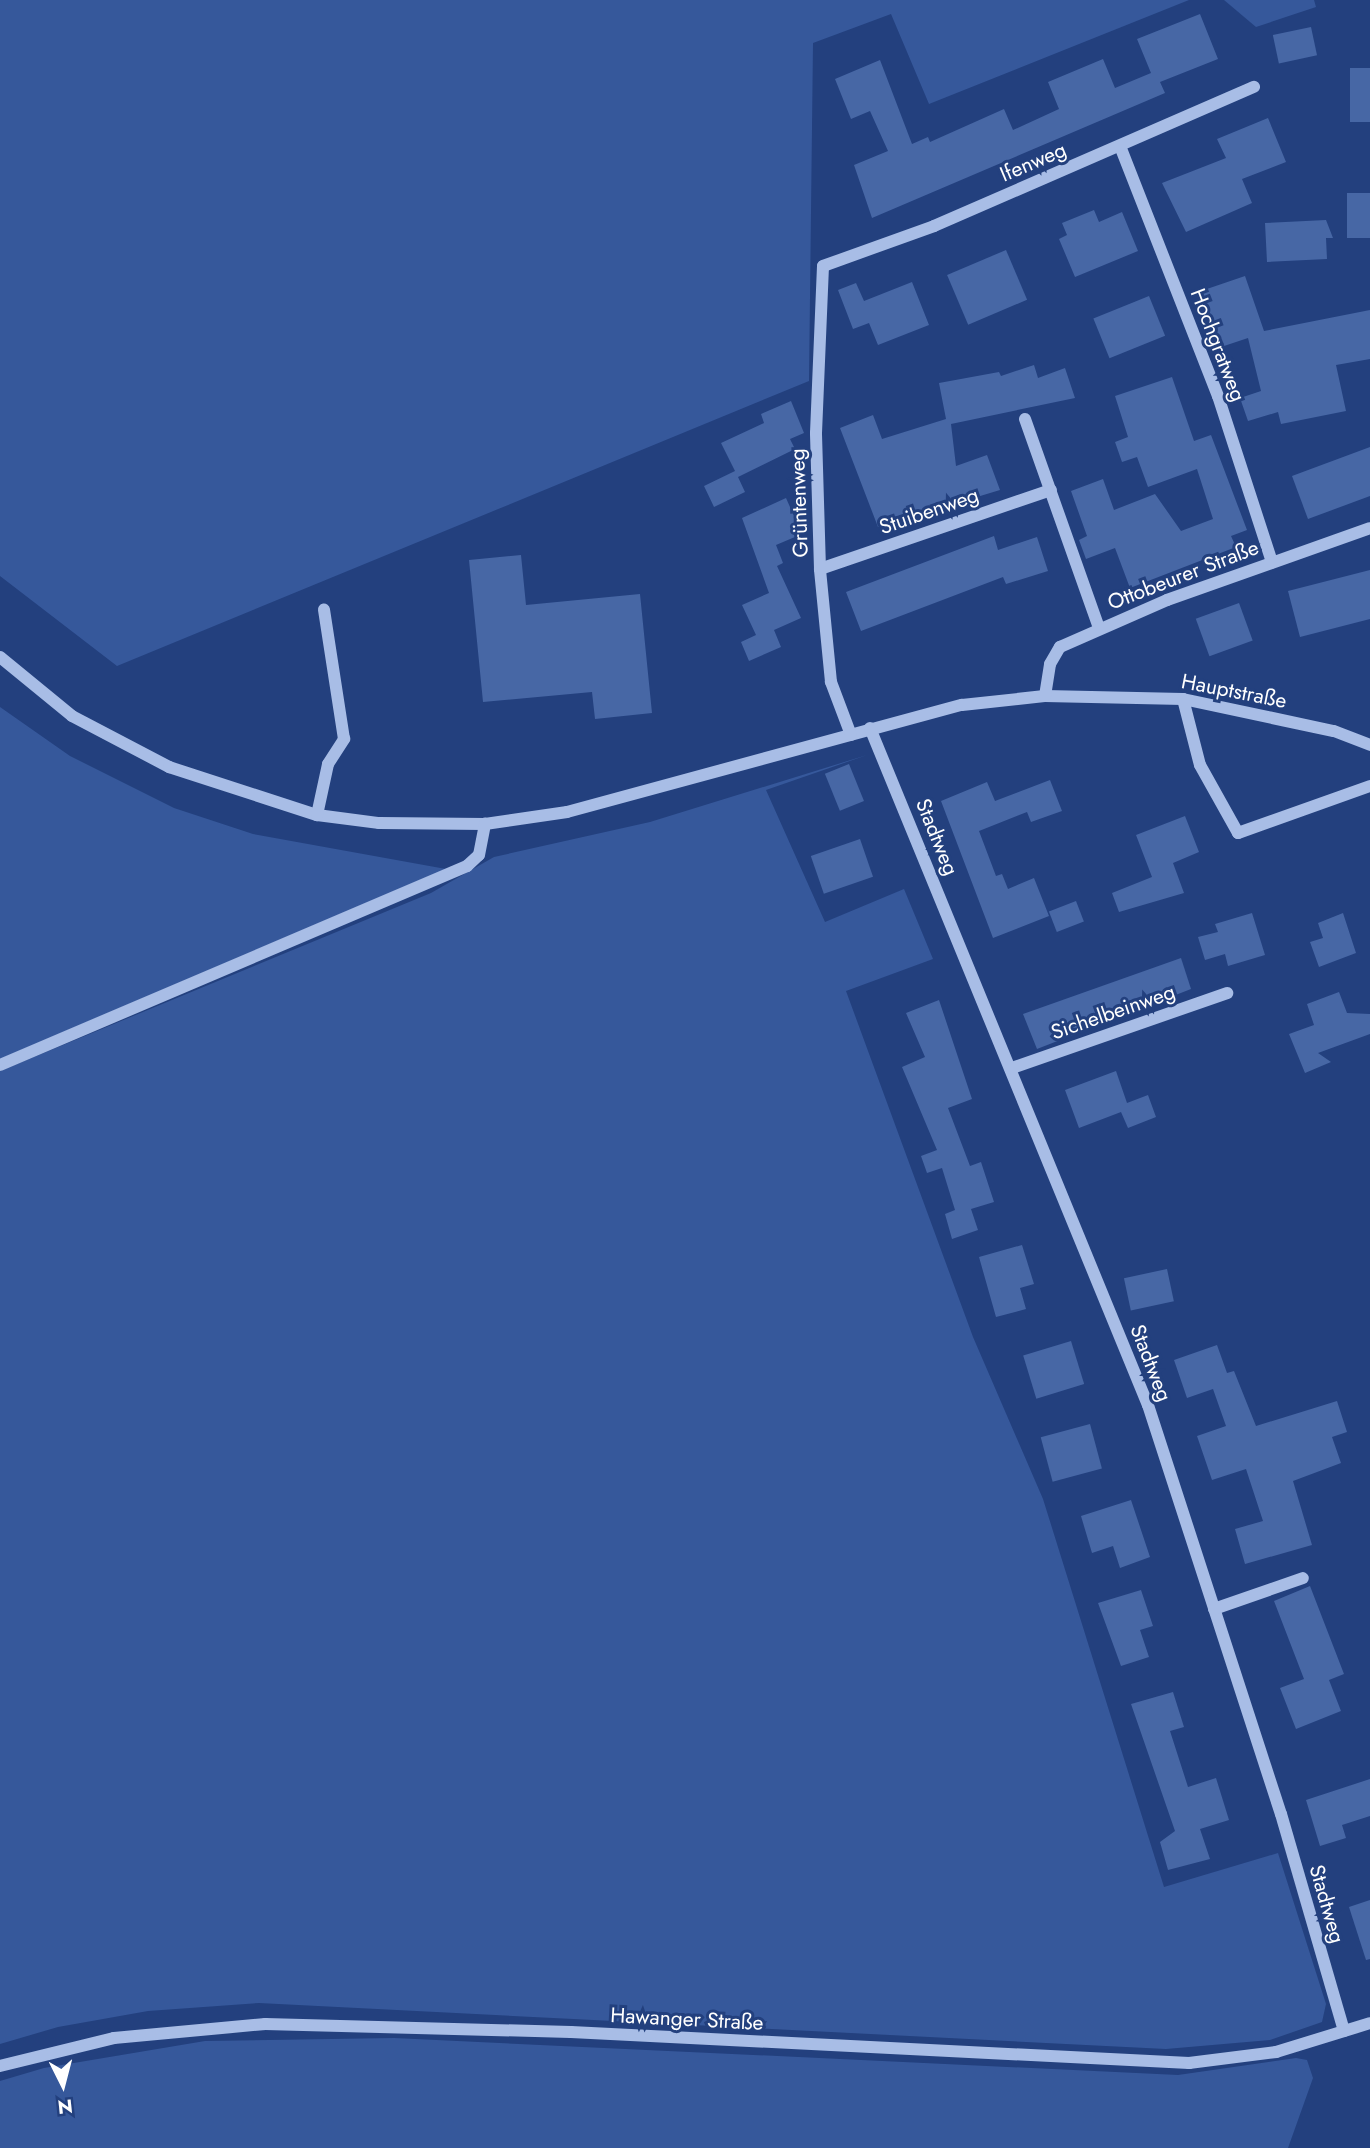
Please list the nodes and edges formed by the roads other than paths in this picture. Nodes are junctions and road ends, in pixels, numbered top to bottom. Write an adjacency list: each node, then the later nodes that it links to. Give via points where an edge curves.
1 (1254, 87): 2 (street, Ifenweg)
2 (1120, 146): 3 (street, Ifenweg); 7 (street, Hochgratweg, via 1218,396)
3 (823, 266): 8 (street, Grüntenweg, via 816,433)
4 (1026, 419): 5 (street)
5 (1051, 490): 8 (street, Stuibenweg); 10 (street)
6 (1370, 528): 7 (street, Ottobeurer Straße)
7 (1272, 562): 10 (street, Ottobeurer Straße)
8 (820, 569): 15 (street, Grüntenweg, via 831,682)
9 (324, 610): 18 (street, via 344,739 328,764)
10 (1099, 628): 12 (street, Ottobeurer Straße, via 1060,647 1050,664)
11 (0, 657): 18 (street, Hauptstraße, via 72,716 169,767)
12 (1045, 696): 13 (street, Hauptstraße); 14 (street, Hauptstraße, via 962,705)
13 (1183, 699): 16 (street, Hauptstraße, via 1334,731); 17 (street, via 1200,765 1238,833)
14 (870, 728): 15 (street, Hauptstraße); 22 (street, Stadtweg)
15 (851, 734): 19 (street, Hauptstraße, via 630,797)
16 (1370, 744)
17 (1370, 786)
18 (317, 815): 19 (street, Hauptstraße, via 431,826)
19 (485, 824): 21 (street, via 479,855 467,866)
20 (1227, 993): 22 (street, Sichelbeinweg)
21 (0, 1065)
22 (1012, 1068): 24 (street, Stadtweg, via 1148,1405)
23 (1303, 1578): 24 (street)
24 (1214, 1609): 26 (street, Stadtweg)
25 (1370, 2023): 26 (street, Hawanger Straße)
26 (1344, 2031): 27 (street, Hawanger Straße, via 1276,2052 1189,2063 571,2032 265,2024 114,2038)
27 (0, 2066)

